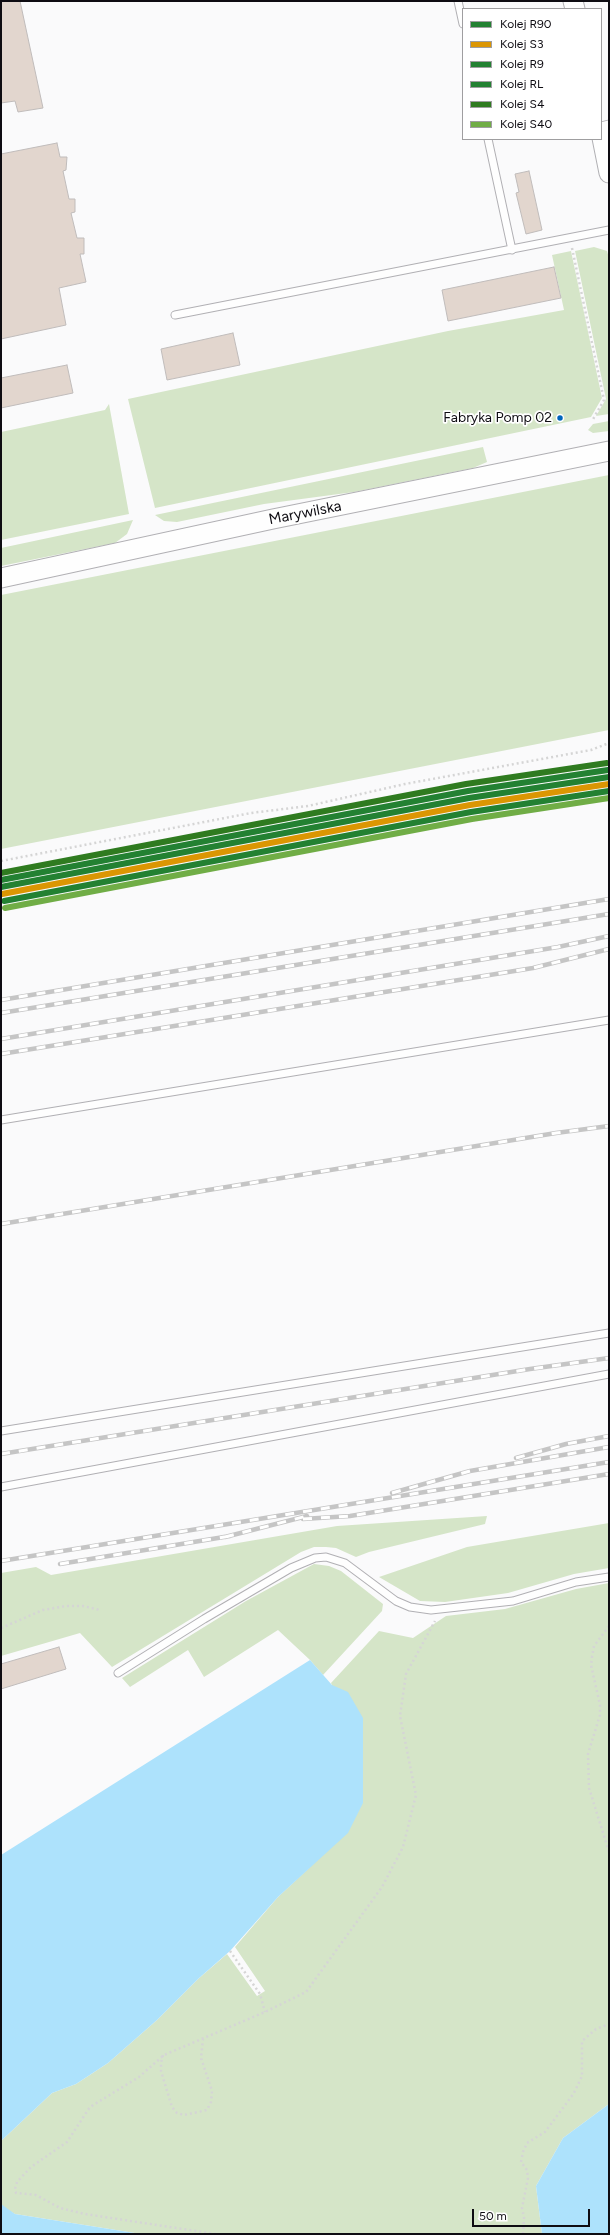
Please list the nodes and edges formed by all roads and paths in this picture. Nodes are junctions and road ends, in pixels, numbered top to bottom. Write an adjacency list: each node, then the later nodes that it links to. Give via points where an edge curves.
1 (458, 1): 2 (lane)
2 (462, 19)
3 (602, 139): 5 (main road)
4 (488, 140): 8 (lane)
5 (609, 173)
6 (609, 230): 7 (lane)
7 (570, 238): 8 (lane); 10 (path, via 604,400)
8 (512, 250): 9 (lane)
9 (175, 315)
10 (592, 421)
11 (609, 452): 12 (main road, Marywilska, via 273,519)
12 (1, 578)
13 (609, 743): 14 (path, via 584,752 405,784 308,806 251,813)
14 (1, 861)
15 (609, 1020): 16 (lane)
16 (1, 1120)
17 (609, 1333): 19 (lane)
18 (609, 1374): 20 (lane)
19 (1, 1431)
20 (1, 1487)
21 (609, 1577): 23 (lane, via 576,1582 513,1601)
22 (100, 1610): 25 (path, via 66,1606 43,1610)
23 (441, 1610): 26 (lane, via 422,1610 396,1601 346,1563 326,1557 315,1558 284,1572); 29 (path, via 406,1674 400,1716 416,1795 403,1847 382,1887 306,1992)
24 (609, 1626): 27 (path, via 594,1646 592,1657 591,1665 600,1715 588,1754 588,1788)
25 (1, 1628)
26 (118, 1673)
27 (609, 1852)
28 (230, 1951): 29 (path, via 260,1994)
29 (265, 2012): 31 (path)
30 (609, 2024): 34 (path, via 596,2028 582,2041 582,2076 574,2093 545,2132 527,2143 523,2152 521,2162 527,2170 528,2178 522,2208)
31 (203, 2038): 32 (path); 32 (path, via 201,2058 212,2091 207,2110 184,2115 177,2113 172,2107 161,2072)
32 (164, 2055): 33 (path, via 139,2077 90,2107 67,2142 31,2167 14,2189 16,2193 36,2195 48,2203 85,2214)
33 (216, 2234)
34 (523, 2234)

